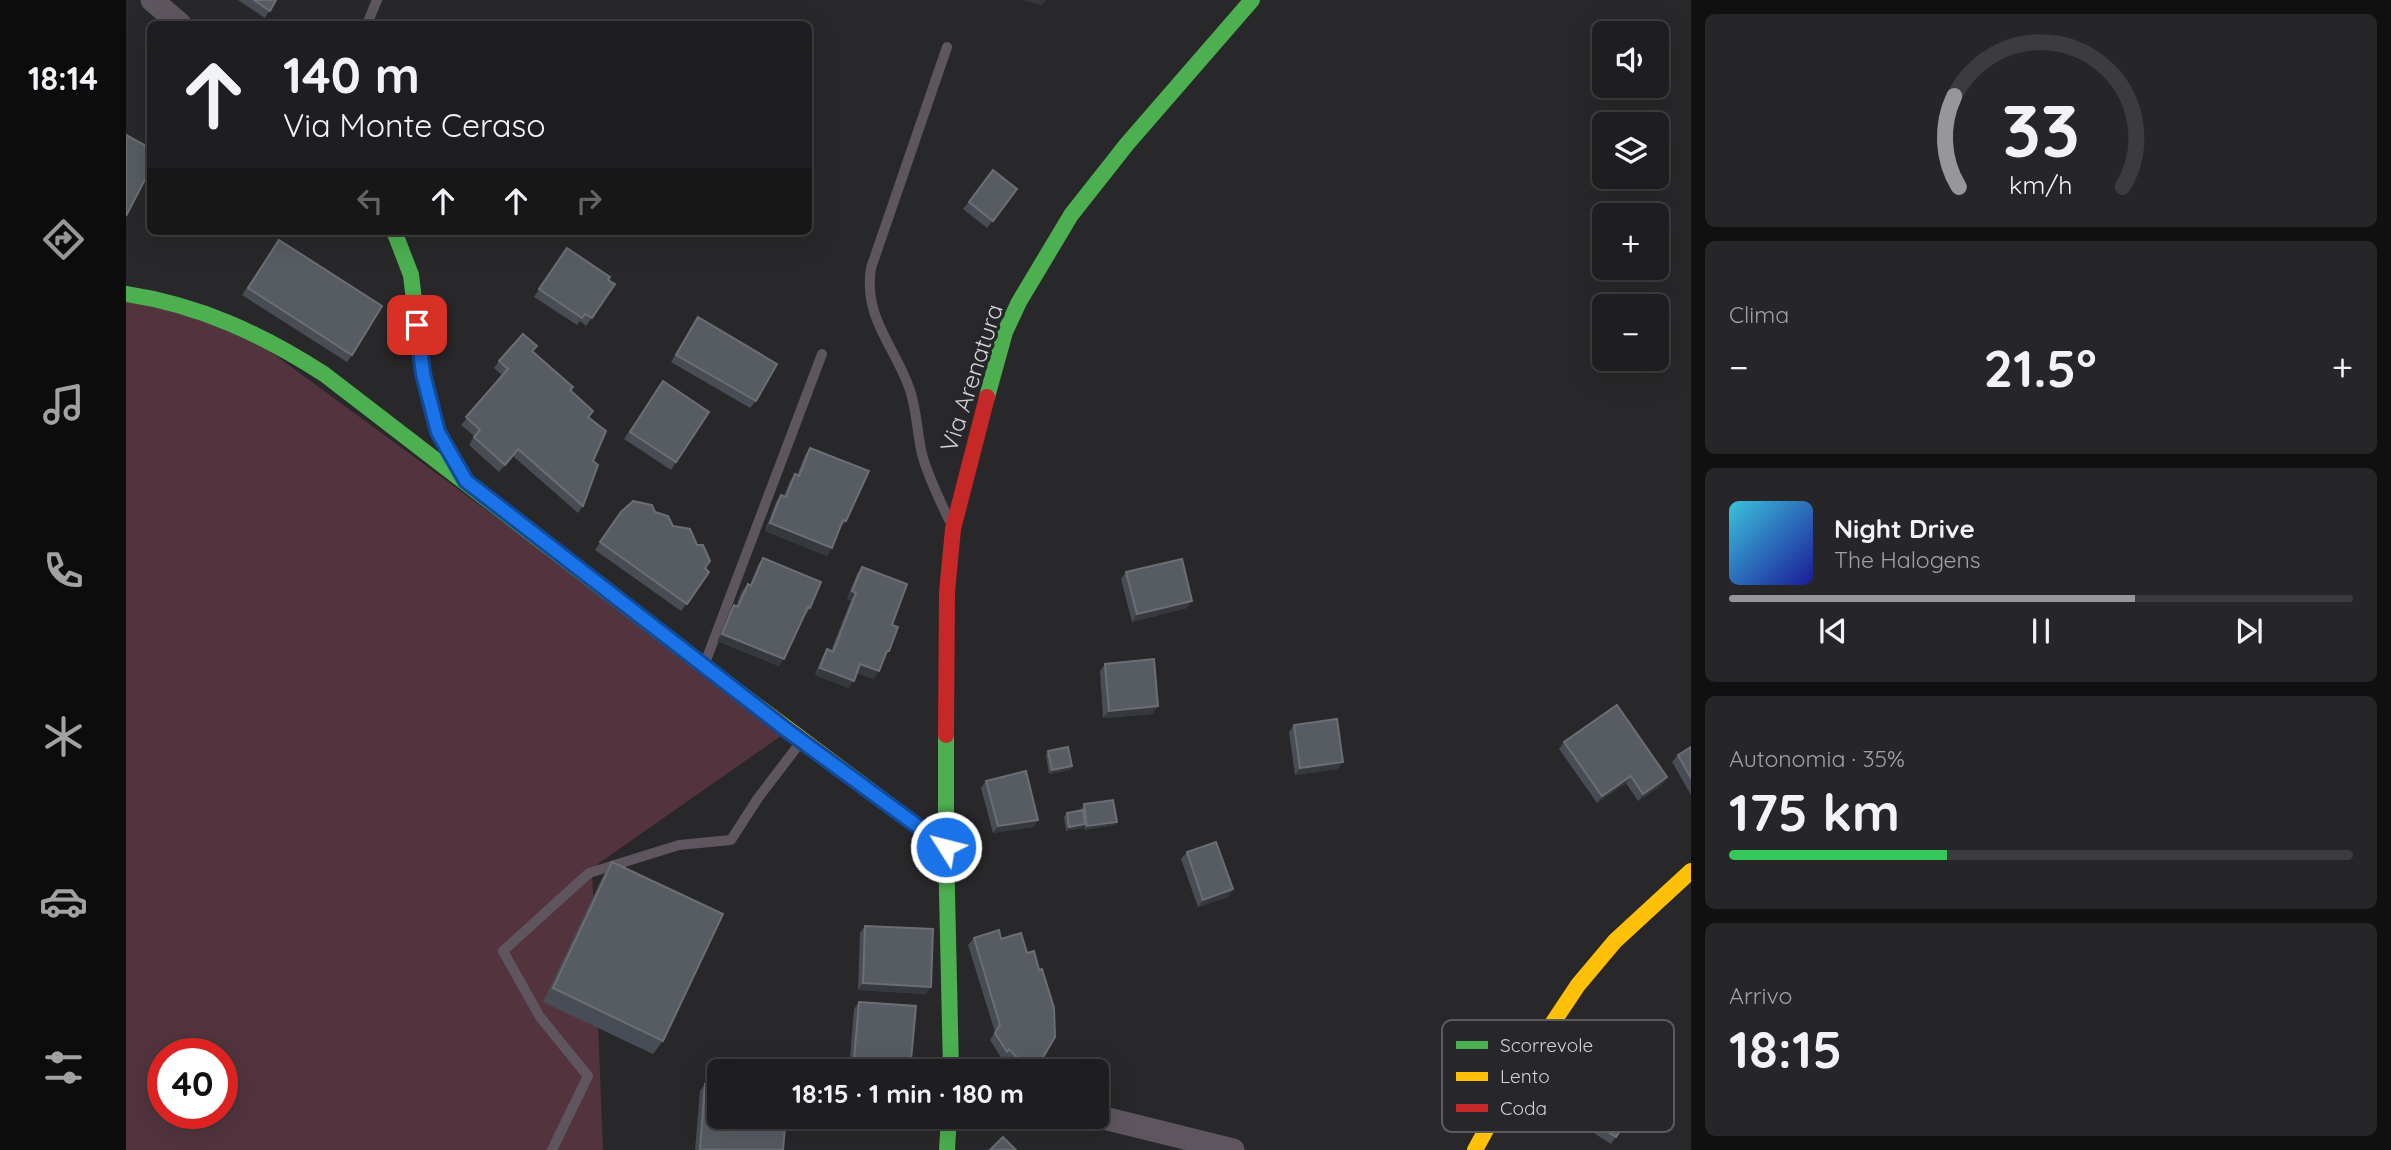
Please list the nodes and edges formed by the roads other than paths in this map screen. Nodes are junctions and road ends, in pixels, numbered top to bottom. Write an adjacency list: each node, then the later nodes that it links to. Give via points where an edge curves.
1 (152, 0): 4 (street)
2 (377, 0): 5 (lane)
3 (1252, 0): 11 (street, Via Arenatura, via 1105,170 1038,268 998,354)
4 (176, 21)
5 (368, 21)
6 (947, 47): 11 (lane, via 871,268 869,290 879,328 910,390 925,466)
7 (396, 235): 10 (street, via 411,275 423,374 438,432)
8 (126, 294): 10 (street, via 195,309 272,342 324,374)
9 (822, 354): 12 (lane)
10 (466, 481): 12 (street)
11 (953, 528): 14 (street, Via Arenatura, via 947,592)
12 (704, 665): 13 (street)
13 (802, 741): 14 (street); 21 (lane, via 731,840 679,845 589,873 503,951 540,1017 588,1076)
14 (946, 847): 17 (street, Via Arenatura)
15 (1691, 870): 16 (street, via 1615,941)
16 (1555, 1020)
17 (951, 1059)
18 (1109, 1119): 23 (street)
19 (948, 1129): 22 (street)
20 (1485, 1132): 24 (street)
21 (552, 1150)
22 (947, 1150)
23 (1233, 1150)
24 (1475, 1150)

